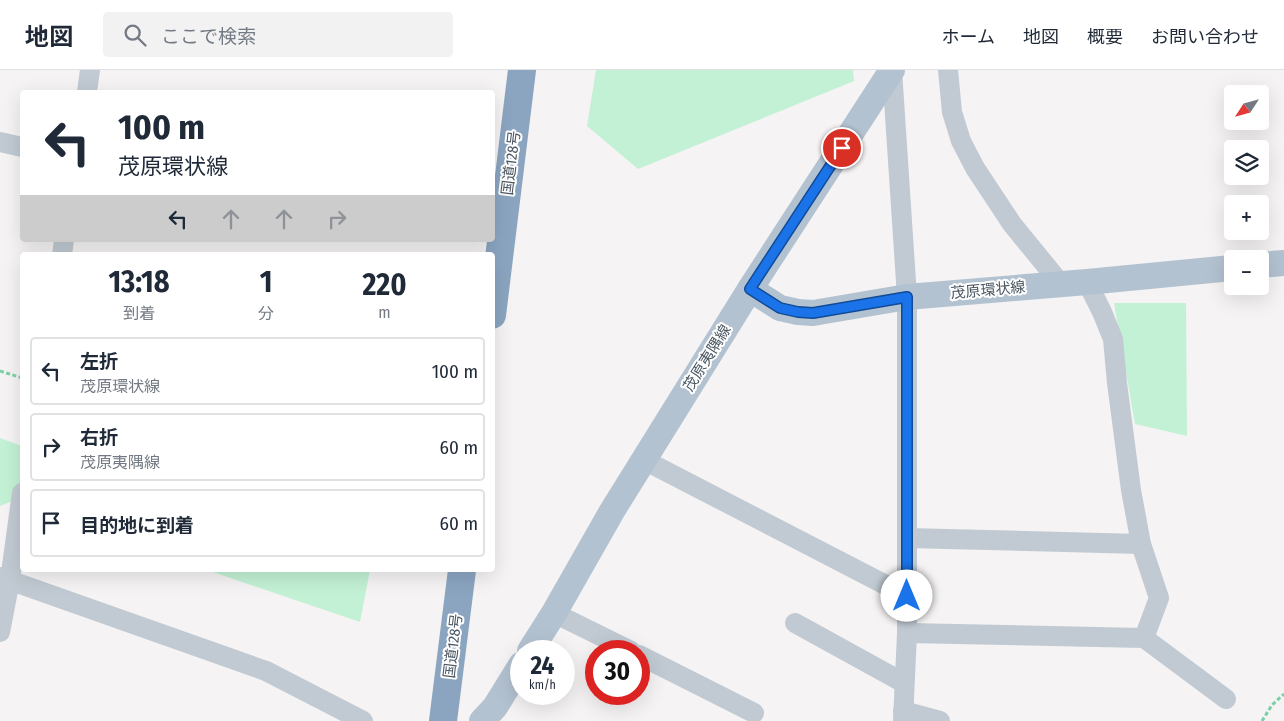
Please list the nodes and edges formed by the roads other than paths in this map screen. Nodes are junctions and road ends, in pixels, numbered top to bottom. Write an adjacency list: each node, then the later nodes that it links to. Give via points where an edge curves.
1 (90, 70): 5 (street)
2 (522, 70): 14 (highway, 国道128号)
3 (892, 70): 13 (main road, 茂原夷隅線); 15 (street)
4 (948, 70): 12 (street, via 952,112 961,141 975,168 1012,224)
5 (87, 90)
6 (0, 142): 7 (street)
7 (20, 147)
8 (1284, 263): 9 (main road)
9 (1269, 264)
10 (1224, 269): 11 (main road, 茂原環状線)
11 (1087, 282): 12 (main road, 茂原環状線); 19 (street, via 1112,339 1130,490)
12 (1061, 284): 15 (main road, 茂原環状線)
13 (750, 289): 15 (main road, 茂原環状線, via 780,308 813,313); 16 (main road, 茂原夷隅線)
14 (495, 290)
15 (907, 297): 18 (street)
16 (644, 460): 22 (street); 23 (main road, 茂原夷隅線)
17 (20, 504): 21 (street)
18 (907, 538): 19 (street); 22 (street)
19 (1141, 544): 27 (street, via 1159,598)
20 (462, 572): 37 (highway, 国道128号)
21 (5, 578): 25 (street); 36 (street, via 266,671)
22 (907, 596): 26 (street)
23 (554, 613): 28 (main road, 茂原夷隅線); 29 (street)
24 (795, 623): 32 (street)
25 (0, 632)
26 (907, 633): 27 (street); 32 (street)
27 (1144, 638): 33 (street)
28 (537, 640)
29 (609, 640)
30 (650, 661): 34 (street)
31 (510, 683): 38 (main road, via 496,707)
32 (904, 683): 35 (street)
33 (1226, 698)
34 (754, 713)
35 (903, 716): 39 (street)
36 (363, 721)
37 (444, 721)
38 (482, 721)
39 (940, 721)

